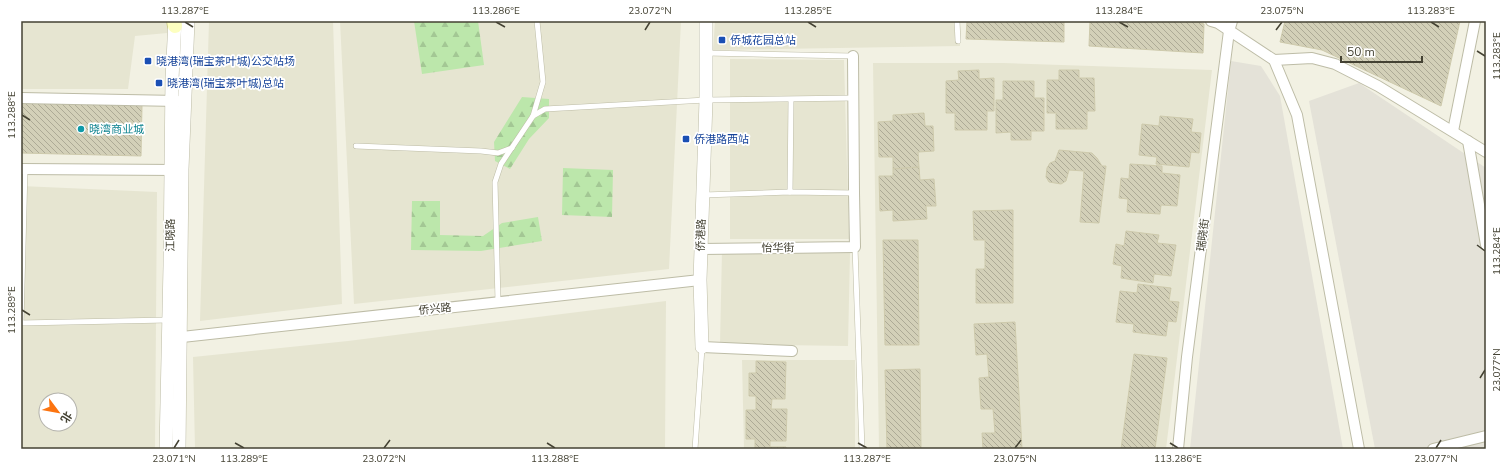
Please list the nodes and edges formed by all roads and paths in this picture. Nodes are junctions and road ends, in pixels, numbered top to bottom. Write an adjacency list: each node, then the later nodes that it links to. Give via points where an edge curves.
1 (537, 21): 17 (lane, via 543,82)
2 (706, 21): 9 (street, 侨港路)
3 (957, 21): 8 (lane)
4 (1212, 21): 7 (street)
5 (1475, 21): 18 (street)
6 (178, 22): 16 (street, 江晓路)
7 (1231, 26): 11 (street); 43 (street, 瑞晓街, via 1187,357)
8 (958, 41)
9 (706, 53): 10 (lane); 14 (street, 侨港路)
10 (853, 56): 13 (street)
11 (1274, 60): 18 (street, via 1312,58 1335,64 1378,86); 44 (street, via 1297,115)
12 (21, 98): 16 (street)
13 (854, 98): 15 (lane); 26 (street)
14 (706, 100): 15 (lane); 17 (lane, via 545,109); 27 (street, 侨港路)
15 (791, 100): 25 (lane)
16 (178, 101): 24 (street, 江晓路)
17 (533, 116): 21 (lane)
18 (1453, 131): 19 (street)
19 (1468, 141): 22 (street); 28 (street)
20 (356, 146): 21 (lane, via 498,153)
21 (512, 148): 32 (lane, via 501,164 495,182)
22 (1486, 152)
23 (23, 169): 24 (street); 34 (lane)
24 (177, 170): 33 (street, 江晓路)
25 (790, 192): 26 (lane); 27 (lane)
26 (854, 194): 29 (street)
27 (703, 195): 30 (street, 侨港路)
28 (1486, 245)
29 (855, 247): 30 (street, 怡华街); 42 (lane)
30 (701, 249): 31 (street, 侨港路)
31 (700, 280): 32 (street, 侨兴路); 36 (street, 侨港路)
32 (498, 302): 35 (street, 侨兴路)
33 (175, 320): 34 (lane); 35 (street, 江晓路)
34 (21, 323)
35 (175, 338): 39 (street, 江晓路); 40 (street, 江晓路)
36 (702, 347): 37 (street); 41 (lane, 侨港路)
37 (792, 351)
38 (1486, 436): 45 (street)
39 (166, 449)
40 (179, 449)
41 (695, 449)
42 (862, 449)
43 (1178, 449)
44 (1359, 449)
45 (1433, 449)

